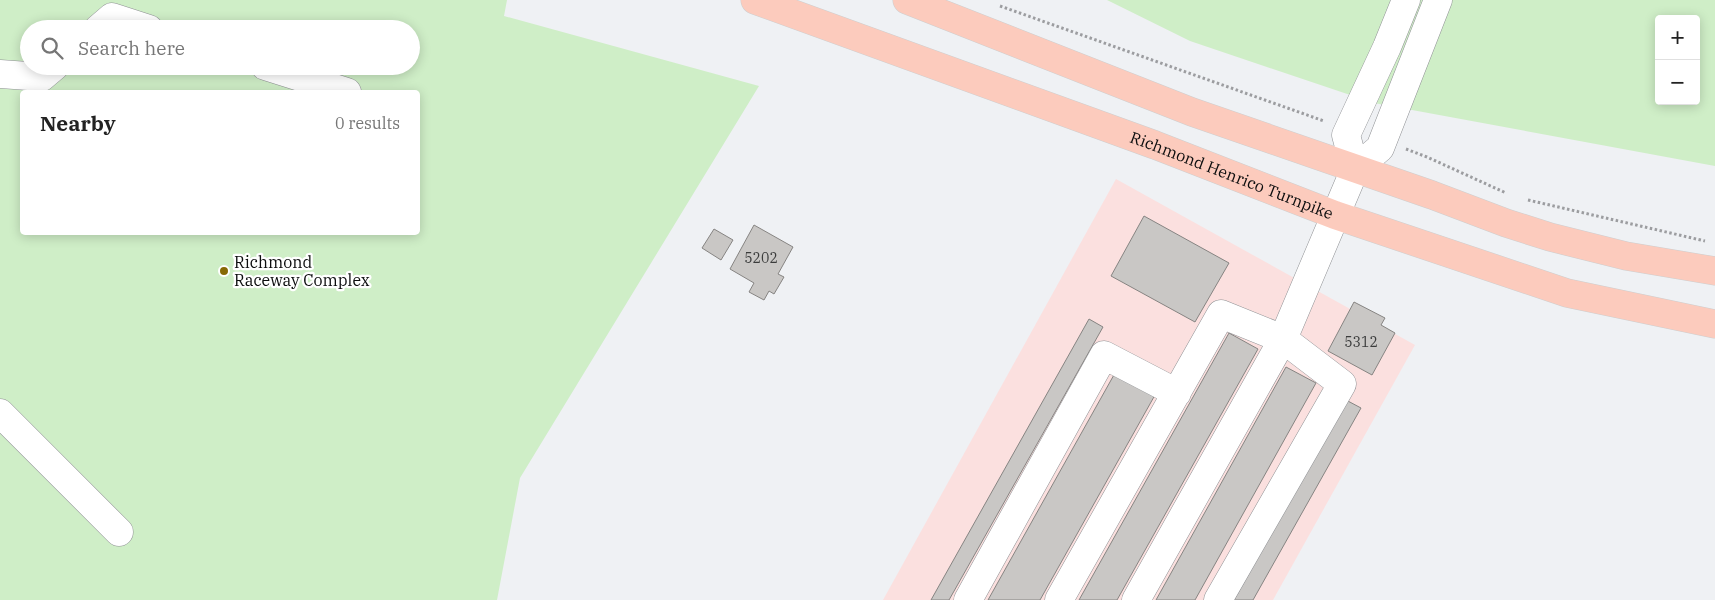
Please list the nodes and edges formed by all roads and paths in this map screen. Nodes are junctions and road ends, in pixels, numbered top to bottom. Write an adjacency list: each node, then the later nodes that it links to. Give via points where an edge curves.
1 (755, 0): 17 (main road, Richmond Henrico Turnpike, via 1155,145)
2 (907, 0): 14 (main road, via 1192,112)
3 (1406, 0): 12 (lane)
4 (1438, 0): 13 (lane)
5 (997, 5): 12 (path)
6 (108, 20): 7 (lane, via 112,17)
7 (121, 20)
8 (0, 74): 9 (lane)
9 (44, 75)
10 (293, 75): 11 (lane)
11 (340, 90)
12 (1348, 129): 14 (lane, via 1346,135)
13 (1382, 141): 14 (lane, via 1380,148); 15 (path)
14 (1354, 169): 17 (lane); 19 (main road, via 1550,237 1626,256)
15 (1510, 194)
16 (1527, 200): 18 (path)
17 (1335, 215): 20 (main road, Richmond Henrico Turnpike, via 1567,293); 21 (lane)
18 (1706, 241)
19 (1715, 270)
20 (1715, 324)
21 (1283, 339): 22 (lane, via 1221,314); 27 (lane); 28 (lane, via 1342,384)
22 (1176, 393): 25 (lane, via 1104,354); 26 (lane)
23 (0, 413): 24 (lane)
24 (119, 532)
25 (968, 600)
26 (1059, 600)
27 (1136, 600)
28 (1218, 600)

